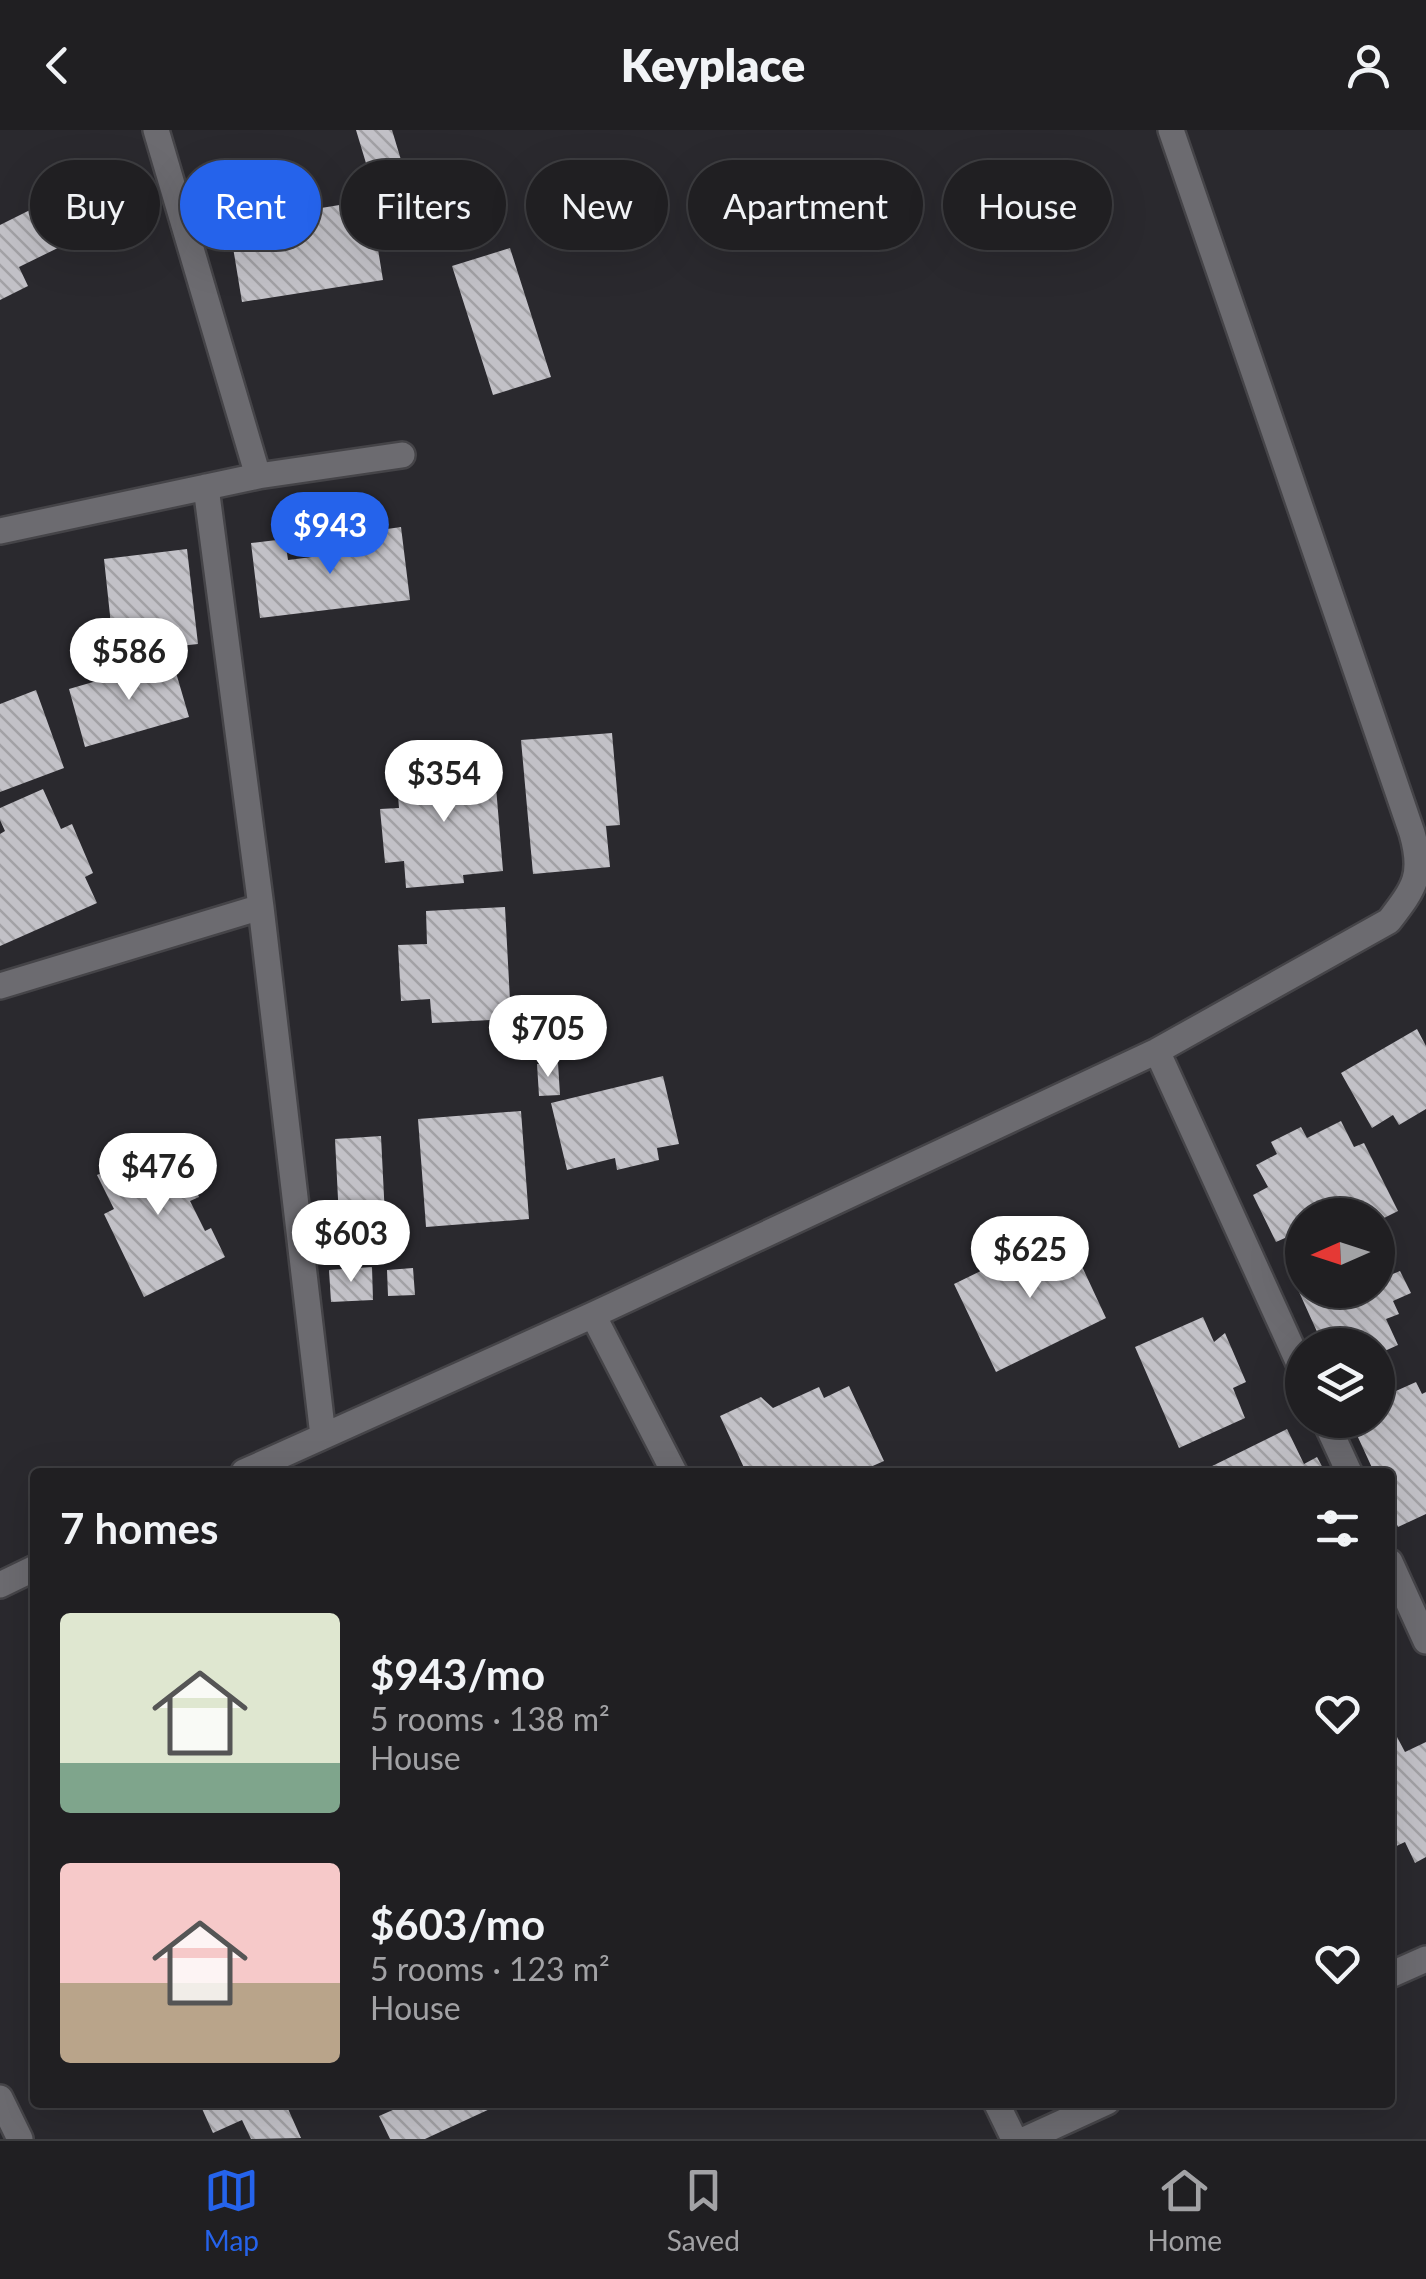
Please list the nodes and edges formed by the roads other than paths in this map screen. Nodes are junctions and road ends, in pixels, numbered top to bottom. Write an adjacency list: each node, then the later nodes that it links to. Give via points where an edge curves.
1 (156, 130): 4 (street)
2 (1175, 132): 7 (street)
3 (402, 455): 4 (street)
4 (258, 476): 5 (street)
5 (206, 487): 6 (street); 8 (street)
6 (0, 531)
7 (1419, 830): 10 (street, via 1412,890 1389,920)
8 (261, 908): 9 (street); 13 (street)
9 (0, 986)
10 (1157, 1051): 11 (street); 12 (street)
11 (593, 1315): 13 (street); 16 (street)
12 (1285, 1333)
13 (323, 1436): 15 (street)
14 (1334, 1438): 17 (street)
15 (253, 1468)
16 (672, 1468)
17 (1347, 1468)
18 (30, 1570): 20 (street)
19 (1395, 1573): 21 (street)
20 (0, 1584)
21 (1426, 1641)
22 (1426, 1959): 23 (street)
23 (1395, 1973)
24 (0, 2098): 27 (street)
25 (999, 2108): 28 (street)
26 (1094, 2108): 29 (street)
27 (20, 2139)
28 (1014, 2139)
29 (1026, 2139)

